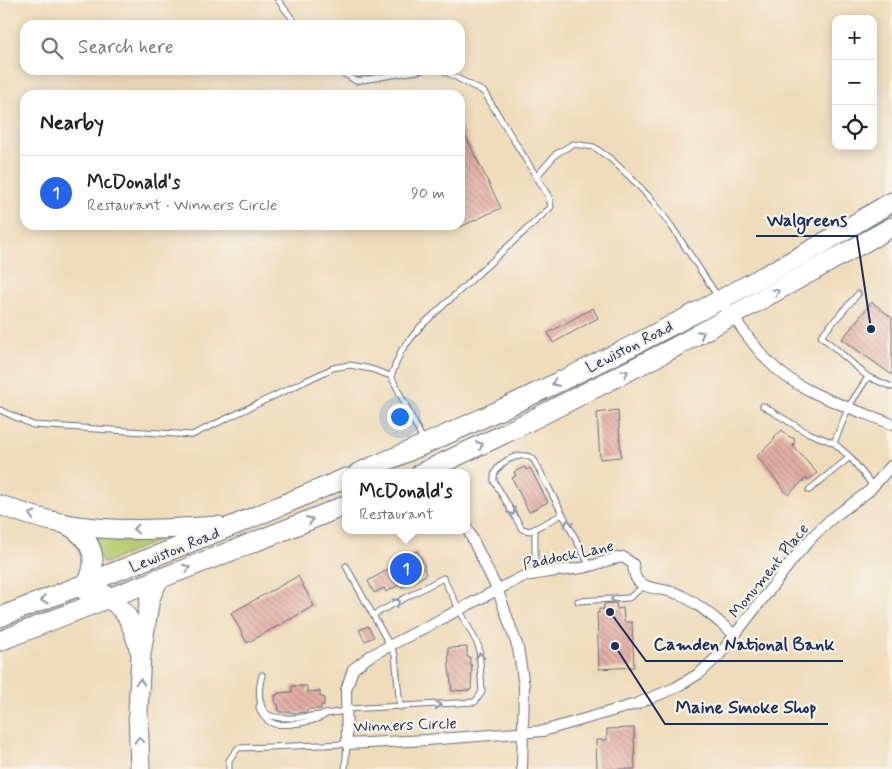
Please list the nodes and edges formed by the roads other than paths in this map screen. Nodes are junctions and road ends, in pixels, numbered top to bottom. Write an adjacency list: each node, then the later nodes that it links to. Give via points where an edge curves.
1 (278, 0): 2 (lane)
2 (292, 20)
3 (346, 75): 4 (lane, via 356,81)
4 (393, 75)
5 (452, 75): 6 (lane, via 484,92)
6 (536, 177): 10 (lane, via 556,154 572,144 594,147 603,152 652,200); 12 (lane, via 549,197 551,207 420,327 401,351)
7 (892, 202): 10 (highway, Lewiston Road)
8 (892, 226): 11 (highway, Lewiston Road, one-way to 8)
9 (858, 294): 13 (lane, via 821,336)
10 (720, 300): 11 (street); 21 (highway, Lewiston Road, one-way to 21, via 565,379)
11 (733, 316): 16 (street, via 767,361 781,372 820,395); 21 (highway, Lewiston Road, one-way to 11, via 504,434)
12 (391, 376): 17 (lane, via 350,365 334,368 192,435 33,425); 21 (lane)
13 (868, 377): 14 (lane); 16 (lane)
14 (892, 387)
15 (762, 406): 19 (lane, via 806,432)
16 (849, 406): 18 (street); 19 (lane)
17 (0, 410)
18 (892, 424)
19 (834, 443): 20 (lane)
20 (850, 457): 25 (lane); 26 (lane)
21 (430, 461): 23 (highway, Lewiston Road)
22 (892, 465): 25 (street, Monument Place)
23 (382, 469)
24 (342, 480): 31 (highway, Lewiston Road)
25 (873, 486): 47 (street, Monument Place, via 813,536)
26 (809, 490)
27 (0, 505): 30 (highway, one-way to 27)
28 (342, 507): 37 (highway, Lewiston Road, one-way to 28)
29 (563, 514): 32 (lane); 32 (lane, one-way to 32, via 531,457 521,456 508,462 496,470 494,480 522,529); 35 (lane, one-way to 29)
30 (65, 524): 31 (highway, one-way to 30, via 147,530); 38 (highway, via 78,531 90,547 94,567)
31 (237, 524): 38 (highway, Lewiston Road)
32 (534, 529): 36 (lane)
33 (470, 534): 40 (street)
34 (346, 566): 45 (lane)
35 (590, 566): 36 (street, Paddock Lane); 39 (street, Paddock Lane, via 623,558 633,564 636,577)
36 (535, 574): 40 (street, Paddock Lane, via 522,577)
37 (159, 578): 41 (highway, Lewiston Road); 50 (highway, via 150,598)
38 (88, 583): 41 (highway); 43 (highway); 46 (highway, Lewiston Road, one-way to 46)
39 (644, 586): 42 (lane, one-way to 42, via 630,598); 47 (street, via 662,588 687,598)
40 (498, 591): 44 (street, Winners Circle); 54 (street, via 521,665 524,686)
41 (108, 597): 43 (highway, Lewiston Road); 50 (highway, via 130,619)
42 (578, 601)
43 (72, 611): 48 (highway, Lewiston Road)
44 (459, 611): 45 (lane, one-way to 44, via 443,578); 49 (street, Winners Circle); 52 (lane, one-way to 44, via 475,702 482,692 479,647)
45 (373, 615): 49 (lane)
46 (0, 617)
47 (735, 635): 54 (street, Monument Place, via 700,673 676,688 636,704 543,731)
48 (0, 641)
49 (389, 646): 52 (lane, via 395,655); 53 (street, Winners Circle, via 352,669 346,690)
50 (141, 654): 56 (highway, one-way to 50, via 138,711)
51 (262, 675): 53 (lane, via 258,687 261,702 266,712 278,718)
52 (400, 707): 53 (lane)
53 (346, 710): 55 (street, Winners Circle)
54 (522, 733): 55 (street, Winners Circle); 59 (street)
55 (347, 744): 57 (lane, via 238,748 230,760); 58 (lane)
56 (140, 769)
57 (229, 769)
58 (345, 769)
59 (522, 769)

